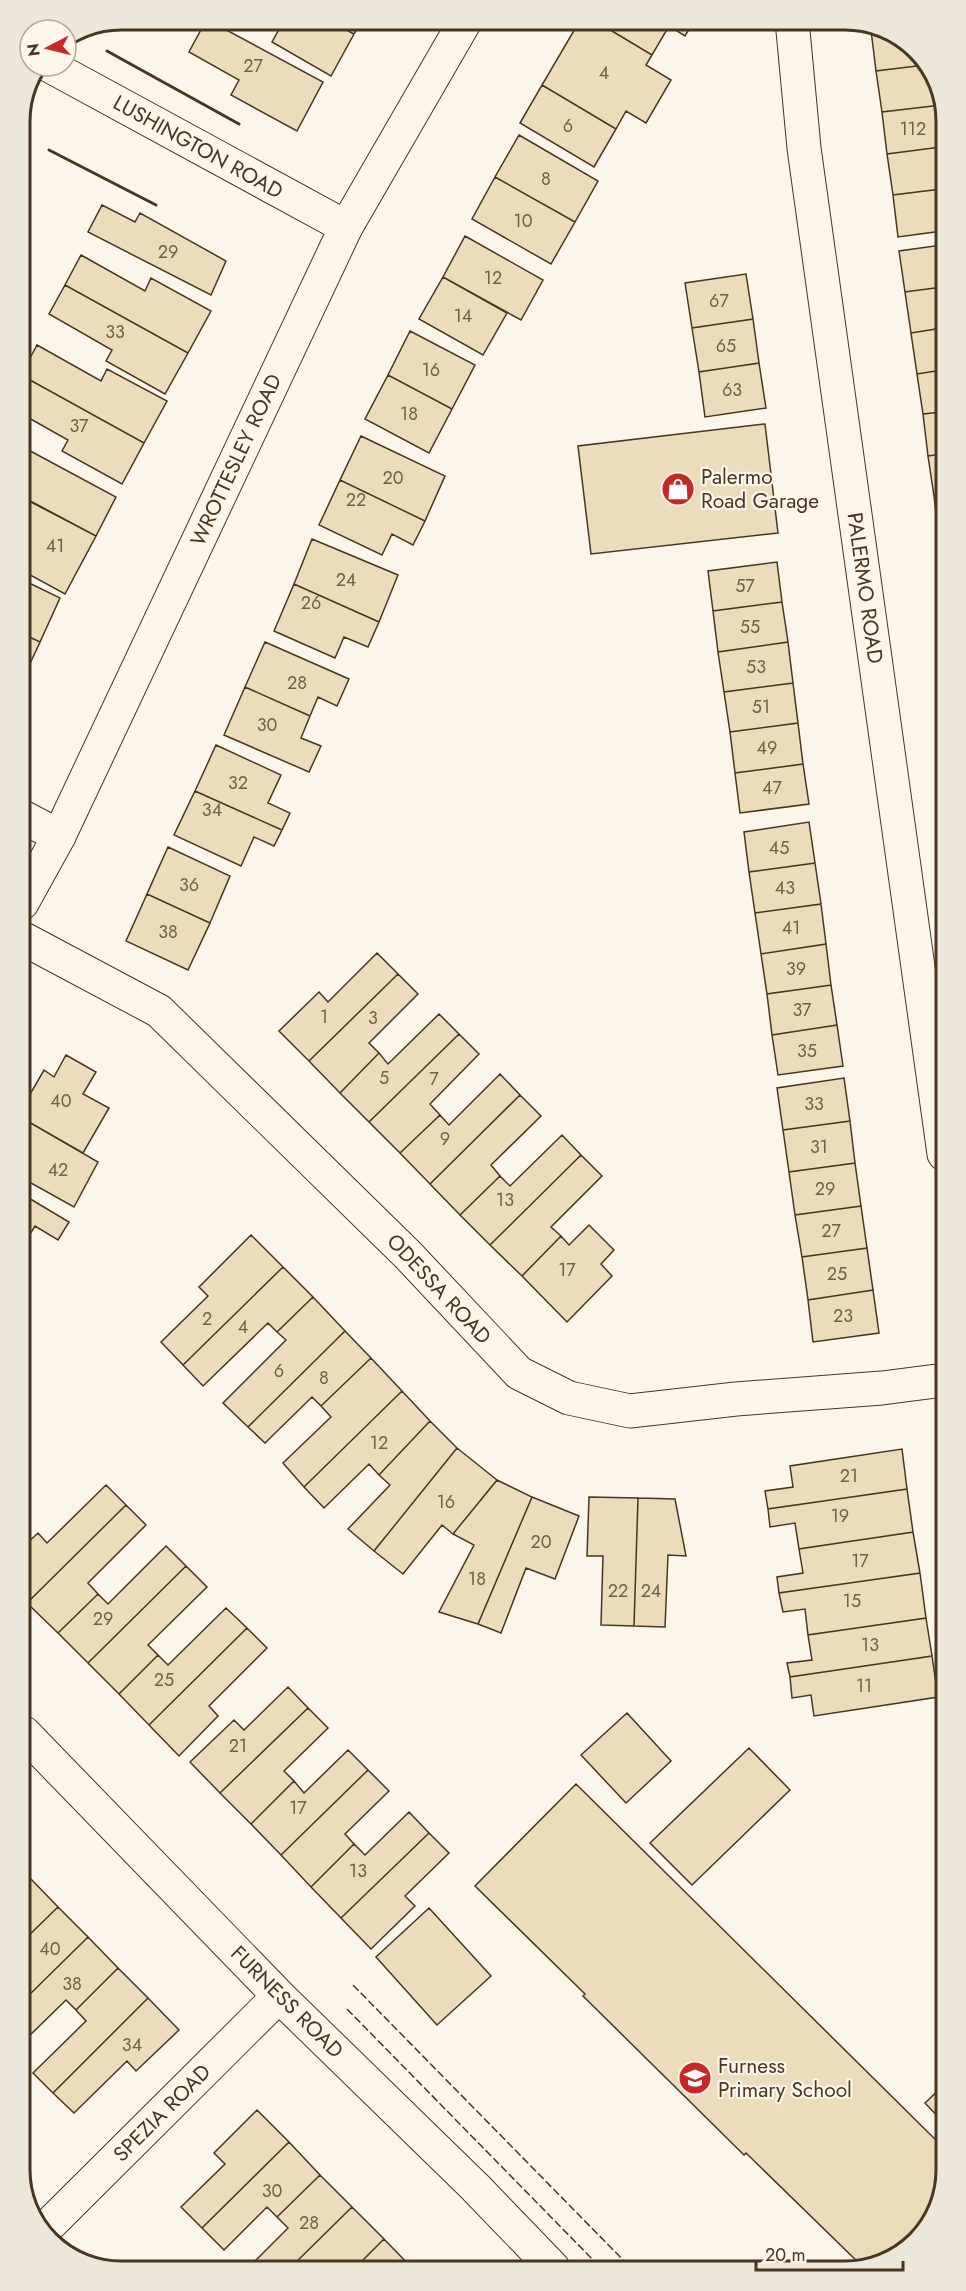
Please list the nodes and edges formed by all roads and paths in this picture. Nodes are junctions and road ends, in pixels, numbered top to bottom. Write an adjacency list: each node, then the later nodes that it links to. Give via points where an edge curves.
1 (460, 30): 4 (street, WROTTESLEY ROAD)
2 (793, 30): 9 (street, PALERMO ROAD, via 806,160)
3 (72, 78): 4 (street, LUSHINGTON ROAD)
4 (346, 227): 6 (street, WROTTESLEY ROAD)
5 (30, 821): 6 (street)
6 (59, 837): 7 (street, WROTTESLEY ROAD)
7 (30, 889)
8 (30, 942): 10 (street, ODESSA ROAD, via 159,1011 408,1255 519,1374 569,1398 630,1411)
9 (936, 1096)
10 (936, 1381)
11 (30, 1739): 12 (street, FURNESS ROAD)
12 (279, 1996): 13 (street, SPEZIA ROAD); 14 (street, FURNESS ROAD)
13 (48, 2225)
14 (546, 2261)

